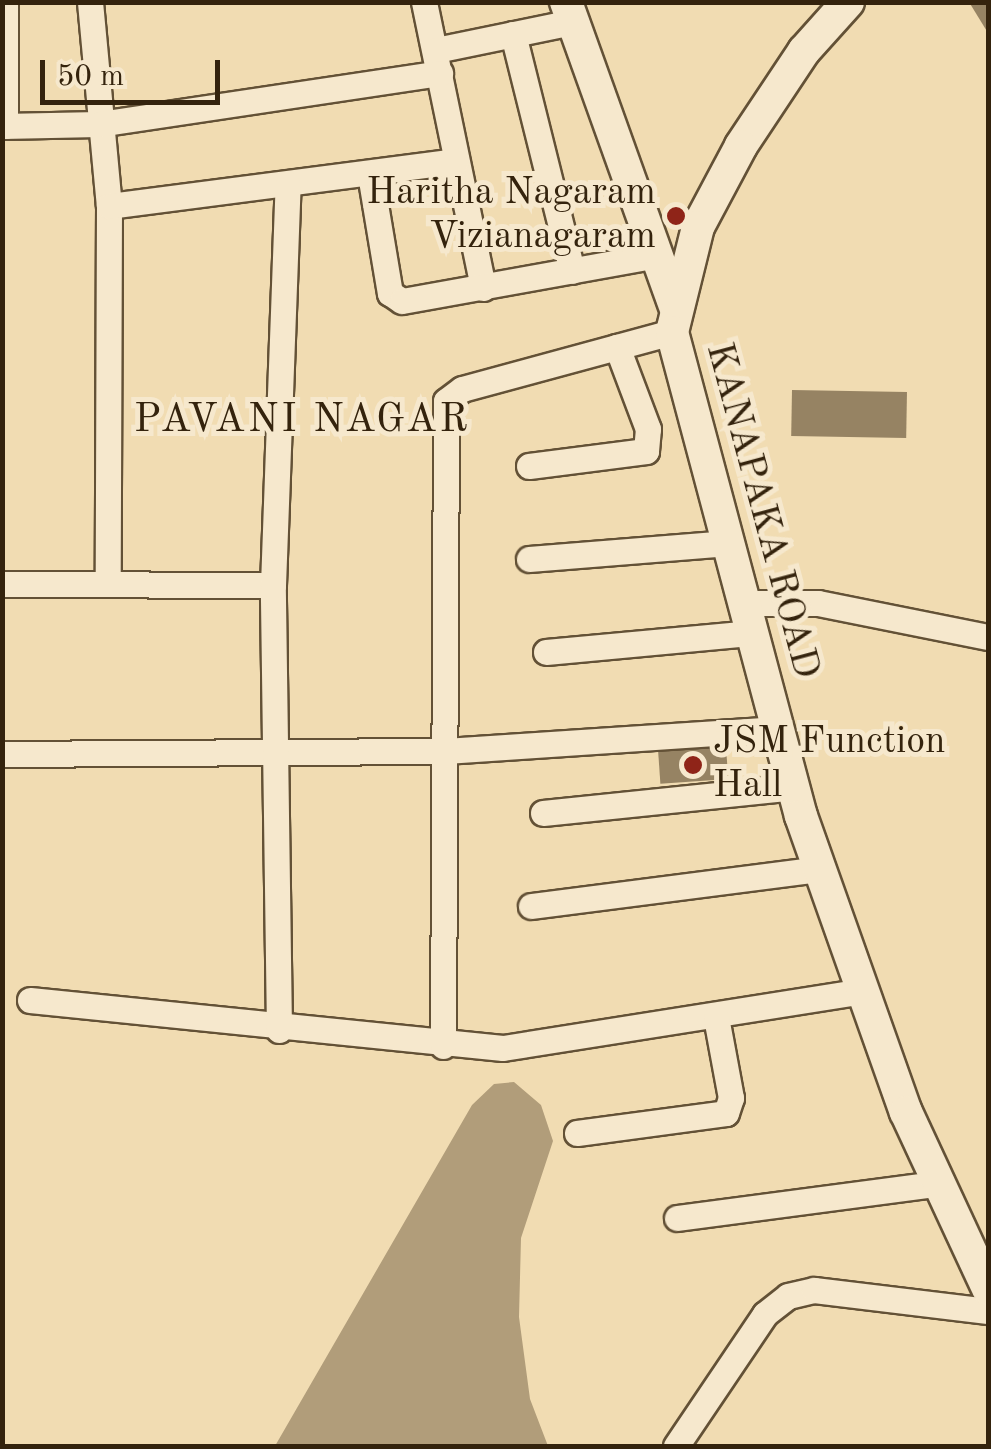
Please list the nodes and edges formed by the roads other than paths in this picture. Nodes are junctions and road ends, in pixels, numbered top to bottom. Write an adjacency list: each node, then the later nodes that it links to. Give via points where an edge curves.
1 (5, 2): 9 (street)
2 (90, 2): 8 (street)
3 (424, 2): 7 (street)
4 (848, 2): 17 (street, KANAPAKA ROAD, via 804,51 698,227)
5 (569, 12): 6 (street); 14 (street)
6 (513, 34): 7 (street); 15 (street)
7 (438, 61): 8 (street); 10 (street)
8 (99, 124): 9 (street); 13 (street)
9 (4, 126)
10 (456, 162): 11 (street); 16 (street)
11 (370, 174): 12 (street); 16 (street, via 395,299)
12 (288, 184): 13 (street); 24 (street)
13 (110, 206): 22 (street)
14 (652, 256): 15 (street); 17 (street)
15 (572, 271): 16 (street)
16 (483, 288)
17 (676, 342): 18 (street); 20 (street, KANAPAKA ROAD)
18 (617, 347): 19 (street, via 648,430 646,450); 30 (street, via 462,390 446,401)
19 (528, 466)
20 (728, 543): 21 (street); 25 (street, KANAPAKA ROAD)
21 (530, 559)
22 (108, 582): 23 (street); 24 (street)
23 (2, 584)
24 (273, 585): 29 (street)
25 (748, 618): 26 (street, via 818,604); 27 (street); 28 (street, KANAPAKA ROAD)
26 (988, 637)
27 (546, 652)
28 (778, 729): 30 (street); 32 (street, KANAPAKA ROAD)
29 (273, 749): 30 (street); 31 (street); 39 (street)
30 (445, 750): 40 (street)
31 (2, 754)
32 (793, 786): 33 (street); 34 (street, KANAPAKA ROAD)
33 (543, 813)
34 (820, 869): 35 (street); 36 (street, KANAPAKA ROAD)
35 (531, 906)
36 (863, 991): 38 (street); 42 (street, KANAPAKA ROAD)
37 (30, 1000): 39 (street)
38 (716, 1017): 40 (street, via 532,1046); 41 (street, via 732,1098 726,1113)
39 (278, 1030): 40 (street)
40 (443, 1046)
41 (577, 1133)
42 (935, 1184): 43 (street); 44 (street, KANAPAKA ROAD)
43 (676, 1218)
44 (988, 1289)
45 (988, 1311): 46 (street, via 814,1290 788,1296 765,1314)
46 (676, 1446)

